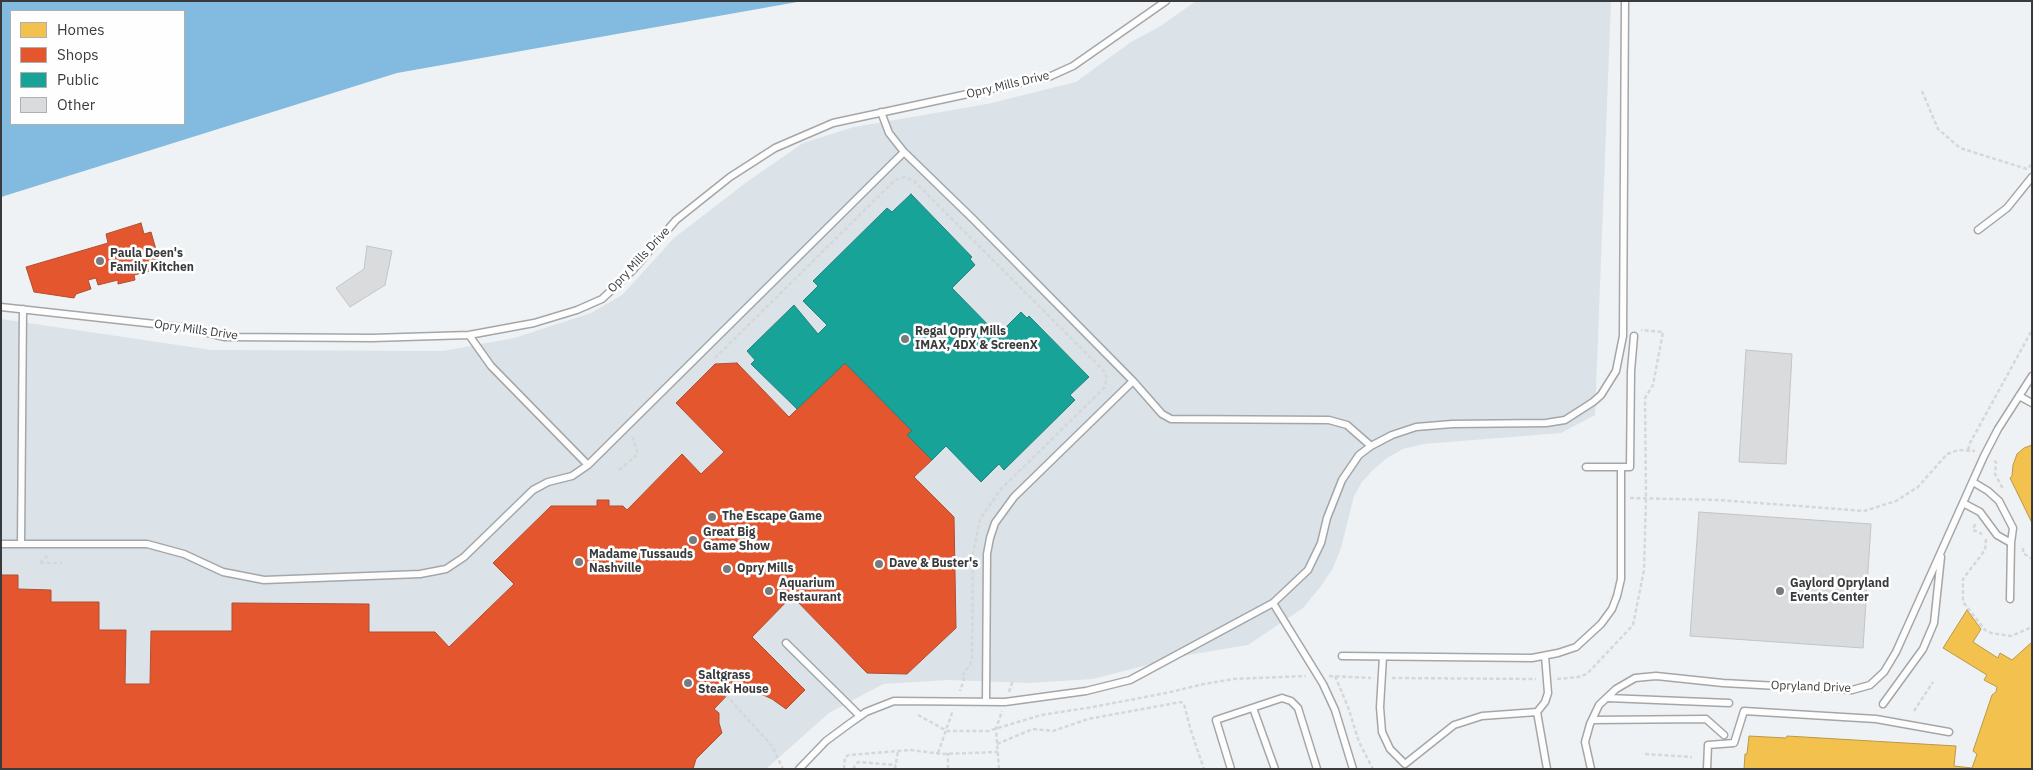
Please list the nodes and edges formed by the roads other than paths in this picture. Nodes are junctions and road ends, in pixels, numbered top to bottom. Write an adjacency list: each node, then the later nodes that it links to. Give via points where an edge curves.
1 (1166, 1): 3 (lane, Opry Mills Drive, via 1073,66 1051,76)
2 (1625, 1): 17 (lane, via 1623,328 1616,372 1593,402 1565,420 1416,427)
3 (881, 112): 4 (lane, via 889,133); 9 (lane, Opry Mills Drive, via 833,123 775,148 730,177 676,220 602,298 577,310 534,323)
4 (904, 152): 12 (lane); 18 (lane)
5 (2032, 177): 6 (lane, via 2007,208)
6 (1978, 230)
7 (1, 307): 8 (lane, Opry Mills Drive)
8 (23, 309): 9 (lane, Opry Mills Drive, via 182,328 225,337); 25 (lane)
9 (469, 335): 18 (lane, via 498,372)
10 (1634, 336): 20 (lane, via 1630,467)
11 (2032, 376): 13 (lane, Opryland Drive)
12 (1133, 381): 17 (lane, via 1162,414 1171,419 1329,420 1347,425); 34 (lane, via 1014,497 995,523 987,554)
13 (2025, 386): 14 (lane); 15 (lane, Opryland Drive)
14 (2032, 390)
15 (2019, 396): 16 (lane); 21 (lane, Opryland Drive, via 1998,429)
16 (2032, 403)
17 (1371, 446): 28 (lane, via 1359,455 1342,480 1321,543 1308,570)
18 (588, 465): 25 (lane, via 572,476 548,482 534,490 464,557 446,569 420,574 264,580 224,572 147,544)
19 (1586, 467): 20 (lane)
20 (1622, 467): 32 (lane, via 1621,579 1612,609 1590,636 1576,647)
21 (1972, 482): 22 (lane, Opryland Drive); 23 (lane, via 1998,501 2013,528)
22 (1963, 503): 23 (lane, via 1980,512 1997,535); 26 (lane, Opryland Drive)
23 (2011, 543): 27 (lane)
24 (1, 544): 25 (lane)
25 (21, 544)
26 (1941, 551): 33 (lane, Opryland Drive, via 1896,652 1884,672 1870,685 1852,690 1656,676 1635,678); 36 (lane, via 1934,623 1923,649)
27 (2010, 599)
28 (1273, 602): 34 (lane, via 1130,680 1086,691); 48 (lane, via 1335,710)
29 (786, 643): 39 (lane)
30 (1342, 656): 31 (lane)
31 (1382, 656): 32 (lane); 43 (lane, via 1382,732 1390,749)
32 (1545, 656): 38 (lane, via 1548,693)
33 (1608, 698): 35 (lane); 40 (lane, Opryland Drive, via 1599,705)
34 (986, 702): 39 (lane, via 894,701)
35 (1730, 704)
36 (1883, 704)
37 (1253, 708): 45 (lane, via 1216,720); 46 (lane); 47 (lane, via 1282,698 1291,701 1298,708)
38 (1537, 712): 43 (lane, via 1482,716 1454,726); 49 (lane)
39 (860, 716): 44 (lane, via 826,741)
40 (1592, 720): 42 (lane, via 1706,719); 50 (lane, Opryland Drive, via 1585,742)
41 (1948, 732): 51 (lane, via 1876,719 1744,711 1734,743 1708,745)
42 (1724, 735)
43 (1407, 766)
44 (799, 769)
45 (1231, 769)
46 (1275, 769)
47 (1317, 769)
48 (1353, 769)
49 (1547, 769)
50 (1591, 769)
51 (1707, 769)

